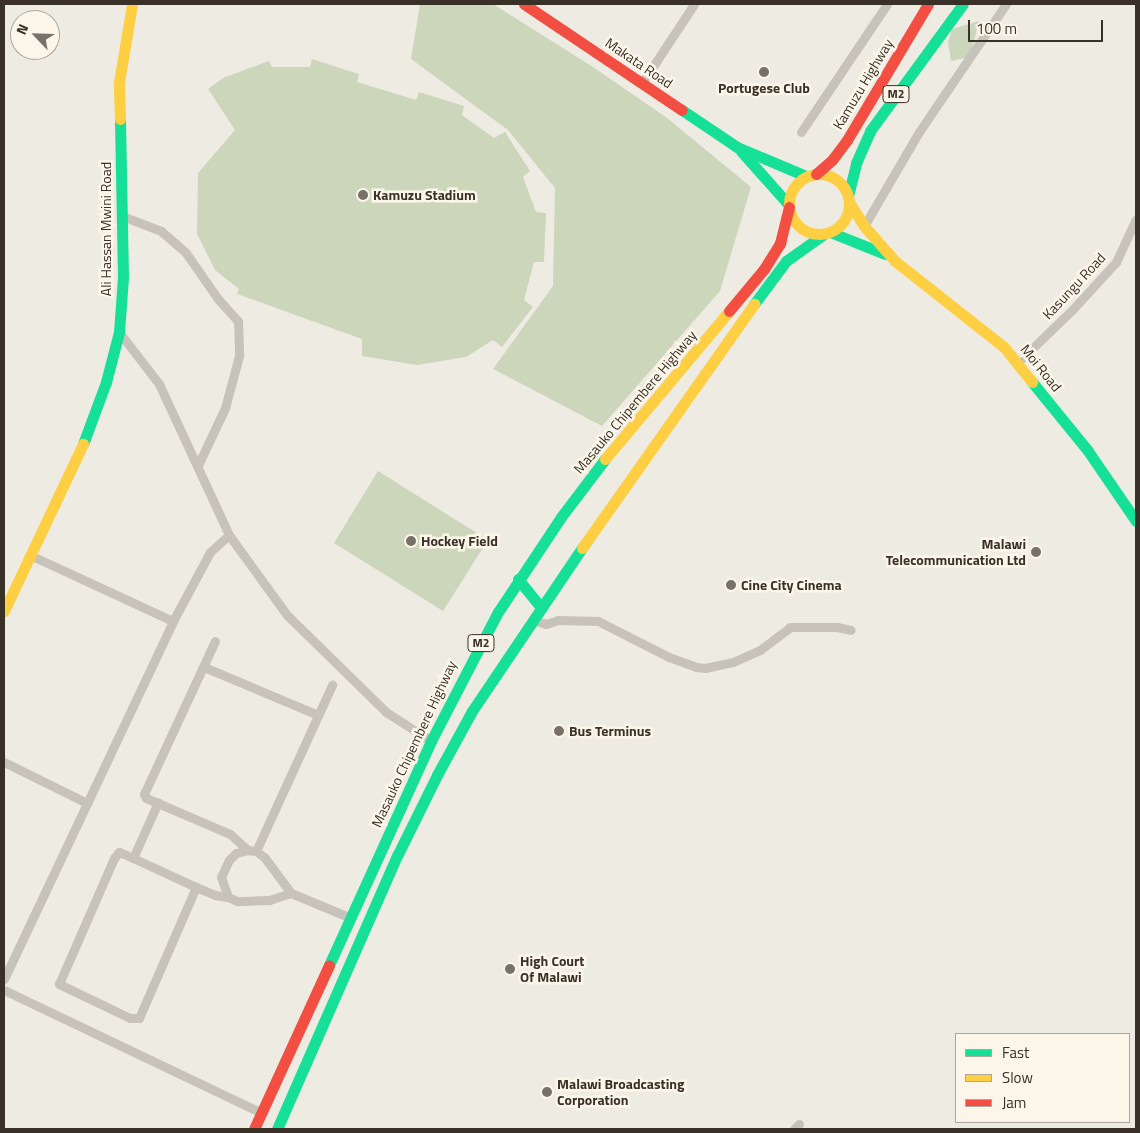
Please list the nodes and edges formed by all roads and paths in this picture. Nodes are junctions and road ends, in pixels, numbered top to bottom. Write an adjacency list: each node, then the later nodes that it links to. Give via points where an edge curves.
1 (132, 4): 14 (main road, Ali Hassan Mwini Road, via 119,82)
2 (694, 4): 8 (street)
3 (886, 4): 9 (street)
4 (928, 4): 11 (main road, Kamuzu Highway / M2, via 847,140 832,160)
5 (963, 4): 12 (main road, M2, via 870,131 856,163)
6 (1006, 4): 16 (street, via 919,132)
7 (527, 5): 8 (main road, Makata Road)
8 (642, 83): 10 (main road, Makata Road)
9 (801, 132)
10 (737, 147): 11 (main road, Makata Road); 13 (main road, Makata Road)
11 (811, 175): 12 (main road, via 826,174 836,178 844,186); 13 (main road, M2, via 797,183)
12 (849, 199): 16 (main road); 17 (main road, M2, via 845,220)
13 (788, 206): 17 (main road, via 791,217 805,231); 25 (main road, Masauko Chipembere Highway / M2, via 780,243 764,269 591,476)
14 (122, 216): 19 (main road, Ali Hassan Mwini Road, via 123,278); 21 (street, via 161,231 186,254 238,321 239,356 225,408)
15 (1136, 219): 20 (street, Kasungu Road, via 1116,262)
16 (864, 226): 18 (main road)
17 (827, 233): 18 (main road, via 868,245); 26 (main road, M2, via 786,262 773,277)
18 (895, 261): 20 (main road, Moi Road, via 1004,347)
19 (119, 332): 21 (street, via 159,384); 24 (main road, Ali Hassan Mwini Road, via 106,382 78,456)
20 (1018, 362): 22 (main road, Moi Road, via 1088,451)
21 (198, 465): 23 (street)
22 (1136, 520)
23 (228, 535): 29 (street, via 210,552); 35 (street, via 286,615 386,712)
24 (30, 555): 27 (main road, Ali Hassan Mwini Road); 29 (street)
25 (518, 579): 26 (main road); 35 (main road, Masauko Chipembere Highway / M2, via 470,662)
26 (542, 607): 28 (main road, M2)
27 (4, 611)
28 (532, 620): 30 (street, via 546,624 558,620 598,621 669,657 706,668 733,662 760,650 790,627); 49 (main road, M2, via 472,711 422,804)
29 (174, 621): 38 (street)
30 (851, 630)
31 (216, 641): 32 (street)
32 (204, 666): 34 (street); 37 (street, via 144,790 146,798)
33 (332, 685): 34 (street)
34 (318, 715): 39 (street)
35 (430, 741): 44 (main road, Masauko Chipembere Highway / M2)
36 (4, 762): 38 (street)
37 (158, 802): 39 (street, via 230,834); 40 (street)
38 (87, 803): 45 (street)
39 (252, 850): 42 (street, via 265,858); 43 (street, via 236,854 229,860 222,877)
40 (132, 858): 41 (street); 41 (street, via 120,852 114,858 59,984 130,1018 139,1018)
41 (196, 887): 43 (street)
42 (291, 893): 43 (street, via 270,900 248,902); 44 (street)
43 (228, 897)
44 (351, 918): 47 (main road, Masauko Chipembere Highway / M2)
45 (4, 979)
46 (4, 990): 47 (street)
47 (262, 1113): 48 (main road, Masauko Chipembere Highway / M2)
48 (254, 1129)
49 (277, 1129)

